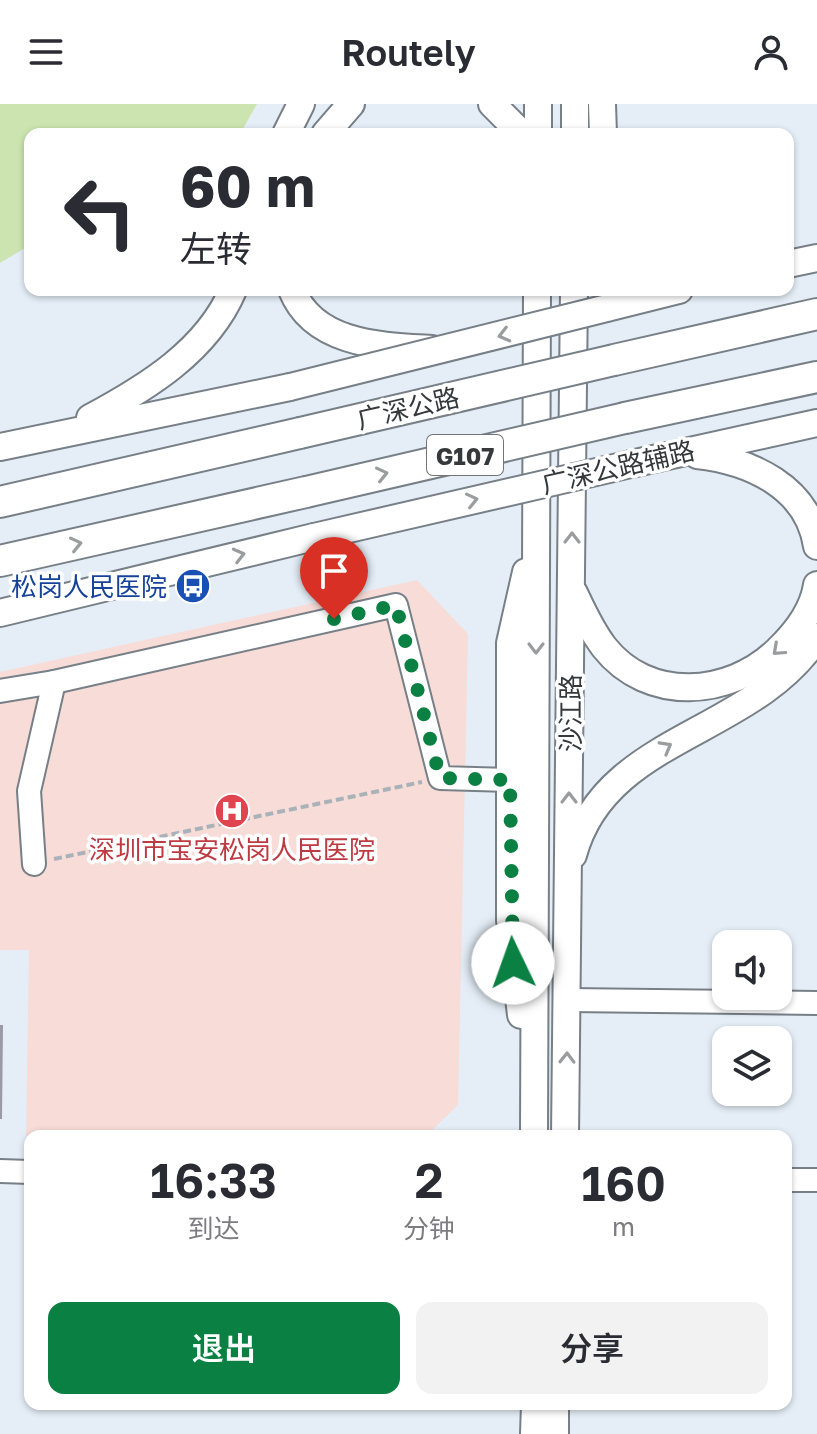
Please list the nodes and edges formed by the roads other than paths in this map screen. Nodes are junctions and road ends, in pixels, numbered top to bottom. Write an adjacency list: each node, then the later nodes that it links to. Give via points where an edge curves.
1 (301, 104): 7 (main road)
2 (351, 104): 8 (main road)
3 (492, 104): 9 (main road)
4 (538, 104): 10 (main road)
5 (575, 104): 11 (main road)
6 (602, 104): 12 (main road)
7 (289, 128)
8 (330, 128)
9 (516, 128)
10 (538, 128)
11 (575, 128)
12 (603, 128)
13 (817, 258): 14 (main road)
14 (794, 263)
15 (230, 296): 24 (main road, via 200,341 135,394)
16 (295, 296): 21 (main road, bridge, via 313,320 335,334 382,345)
17 (537, 296): 30 (main road, 沙江路)
18 (574, 296): 34 (main road, 沙江路, one-way to 18)
19 (655, 296): 21 (main road, one-way to 21, bridge)
20 (817, 314): 27 (highway, 广深公路 / G107, bridge)
21 (447, 349): 24 (main road, bridge)
22 (817, 377): 32 (highway, G107, one-way to 22, bridge)
23 (817, 423): 26 (main road, 广深公路辅路)
24 (64, 432): 25 (main road)
25 (0, 447)
26 (680, 453): 31 (main road, via 749,467 794,495 810,518); 35 (main road, 广深公路辅路, one-way to 26, bridge)
27 (129, 473): 28 (highway); 29 (highway, 广深公路 / G107)
28 (0, 480)
29 (0, 502)
30 (536, 534): 39 (main road, via 510,643); 44 (main road, 沙江路, one-way to 44)
31 (817, 544)
32 (0, 561)
33 (817, 585): 34 (main road, one-way to 34, via 807,615 772,656 749,673 697,689 652,681 606,649)
34 (571, 586): 41 (main road, 沙江路, one-way to 34)
35 (0, 613)
36 (817, 637): 41 (main road, one-way to 36, via 593,815 633,768 764,694)
37 (54, 682): 38 (street); 39 (street, via 396,605 440,778); 40 (street, via 29,791)
38 (0, 691)
39 (510, 780): 44 (main road, via 513,963)
40 (34, 864)
41 (569, 871): 42 (main road, 沙江路)
42 (568, 1000): 43 (street); 46 (main road, 沙江路, one-way to 42)
43 (817, 1003)
44 (534, 1087): 45 (main road, 沙江路)
45 (534, 1130)
46 (565, 1130)
47 (0, 1171): 48 (street)
48 (24, 1172)
49 (792, 1180): 50 (street)
50 (817, 1180)
51 (535, 1410): 53 (main road)
52 (555, 1410): 54 (main road)
53 (534, 1434)
54 (555, 1434)

